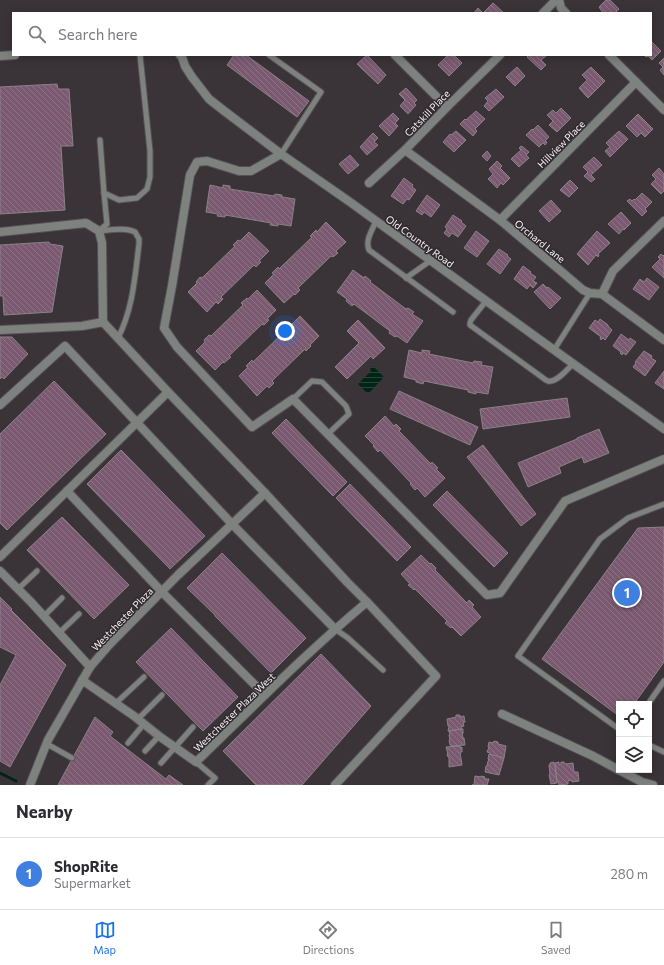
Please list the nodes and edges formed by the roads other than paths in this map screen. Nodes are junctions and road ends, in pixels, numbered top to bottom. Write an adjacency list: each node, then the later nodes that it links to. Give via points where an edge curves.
1 (556, 0): 3 (street)
2 (559, 0): 4 (street)
3 (544, 12)
4 (565, 12)
5 (12, 55): 6 (street)
6 (0, 56)
7 (140, 56): 20 (lane, via 150,151 150,177 147,189 137,198 118,200)
8 (181, 56): 18 (street, Old Country Road, via 188,72 209,99)
9 (270, 56): 18 (lane, via 321,92)
10 (396, 56): 14 (street)
11 (499, 56): 14 (street, Catskill Place)
12 (610, 56): 13 (street)
13 (636, 82): 15 (street); 21 (street, Hillview Place)
14 (446, 107): 17 (street, Catskill Place)
15 (664, 110)
16 (100, 140): 20 (lane)
17 (405, 150): 19 (street, Catskill Place); 21 (street, Orchard Lane)
18 (281, 154): 22 (street, Old Country Road); 39 (street, via 251,171 239,171 208,161 197,162 190,175 164,328 177,347 252,427)
19 (368, 183)
20 (104, 193): 24 (lane, via 106,224)
21 (500, 220): 28 (street, Orchard Lane, via 583,290)
22 (376, 221): 26 (street, Old Country Road); 27 (lane, via 367,240 369,250)
23 (664, 221): 29 (street, via 613,271)
24 (100, 231): 25 (street, via 86,223); 32 (street); 34 (lane, via 132,231 136,232 139,239 128,312)
25 (0, 232)
26 (430, 260): 27 (lane); 30 (street, Old Country Road)
27 (406, 278): 31 (lane)
28 (590, 293): 29 (street, Orchard Lane); 36 (lane)
29 (602, 294): 35 (street)
30 (486, 301): 36 (street, Old Country Road); 37 (lane, via 470,325 539,375 552,381)
31 (453, 312)
32 (103, 322): 33 (street, via 82,326); 34 (street)
33 (0, 330)
34 (118, 338): 38 (street)
35 (664, 340)
36 (554, 350): 37 (street, Old Country Road)
37 (573, 364): 42 (street, Old Country Road)
38 (168, 392): 41 (street); 46 (street)
39 (293, 399): 43 (street); 43 (lane, via 312,381 322,382 346,406 349,414)
40 (0, 405): 41 (street, via 65,346)
41 (137, 422): 45 (street); 48 (street)
42 (664, 429)
43 (328, 434): 44 (street, via 487,595 500,593 565,501)
44 (664, 459)
45 (67, 491): 49 (street); 53 (street)
46 (265, 493): 48 (street, Westchester Plaza); 55 (street)
47 (664, 504): 72 (lane, via 628,518 600,539 518,656)
48 (232, 524): 53 (street, Westchester Plaza); 58 (street)
49 (0, 557)
50 (0, 571): 52 (street)
51 (37, 571): 52 (lane)
52 (18, 589): 57 (street)
53 (162, 592): 60 (street, Westchester Plaza); 66 (street)
54 (62, 598): 57 (lane)
55 (367, 602): 58 (street, Westchester Plaza West); 87 (street, via 436,676)
56 (79, 614): 59 (lane)
57 (44, 616): 59 (street)
58 (335, 629): 61 (lane); 66 (street, Westchester Plaza West)
59 (59, 633): 60 (street)
60 (90, 667): 63 (street, Westchester Plaza)
61 (383, 670)
62 (144, 677): 68 (lane)
63 (82, 680): 68 (street, Westchester Plaza West); 75 (street, Westchester Plaza)
64 (664, 681): 67 (lane)
65 (162, 695): 70 (lane)
66 (265, 695): 81 (street, Westchester Plaza West)
67 (650, 701)
68 (116, 704): 70 (street, Westchester Plaza West)
69 (502, 714): 83 (street)
70 (141, 722): 73 (street, Westchester Plaza West); 74 (lane)
71 (193, 726): 77 (lane)
72 (616, 727)
73 (159, 736): 77 (street, Westchester Plaza West); 78 (lane)
74 (128, 743)
75 (47, 744): 80 (lane); 85 (street, Westchester Plaza)
76 (652, 746): 79 (lane)
77 (175, 748): 81 (street, Westchester Plaza West); 82 (lane)
78 (145, 751)
79 (664, 752)
80 (72, 758)
81 (196, 762): 86 (lane, via 215,778)
82 (161, 763)
83 (616, 768)
84 (625, 773): 88 (street)
85 (30, 785)
86 (208, 785)
87 (335, 785)
88 (653, 785)

